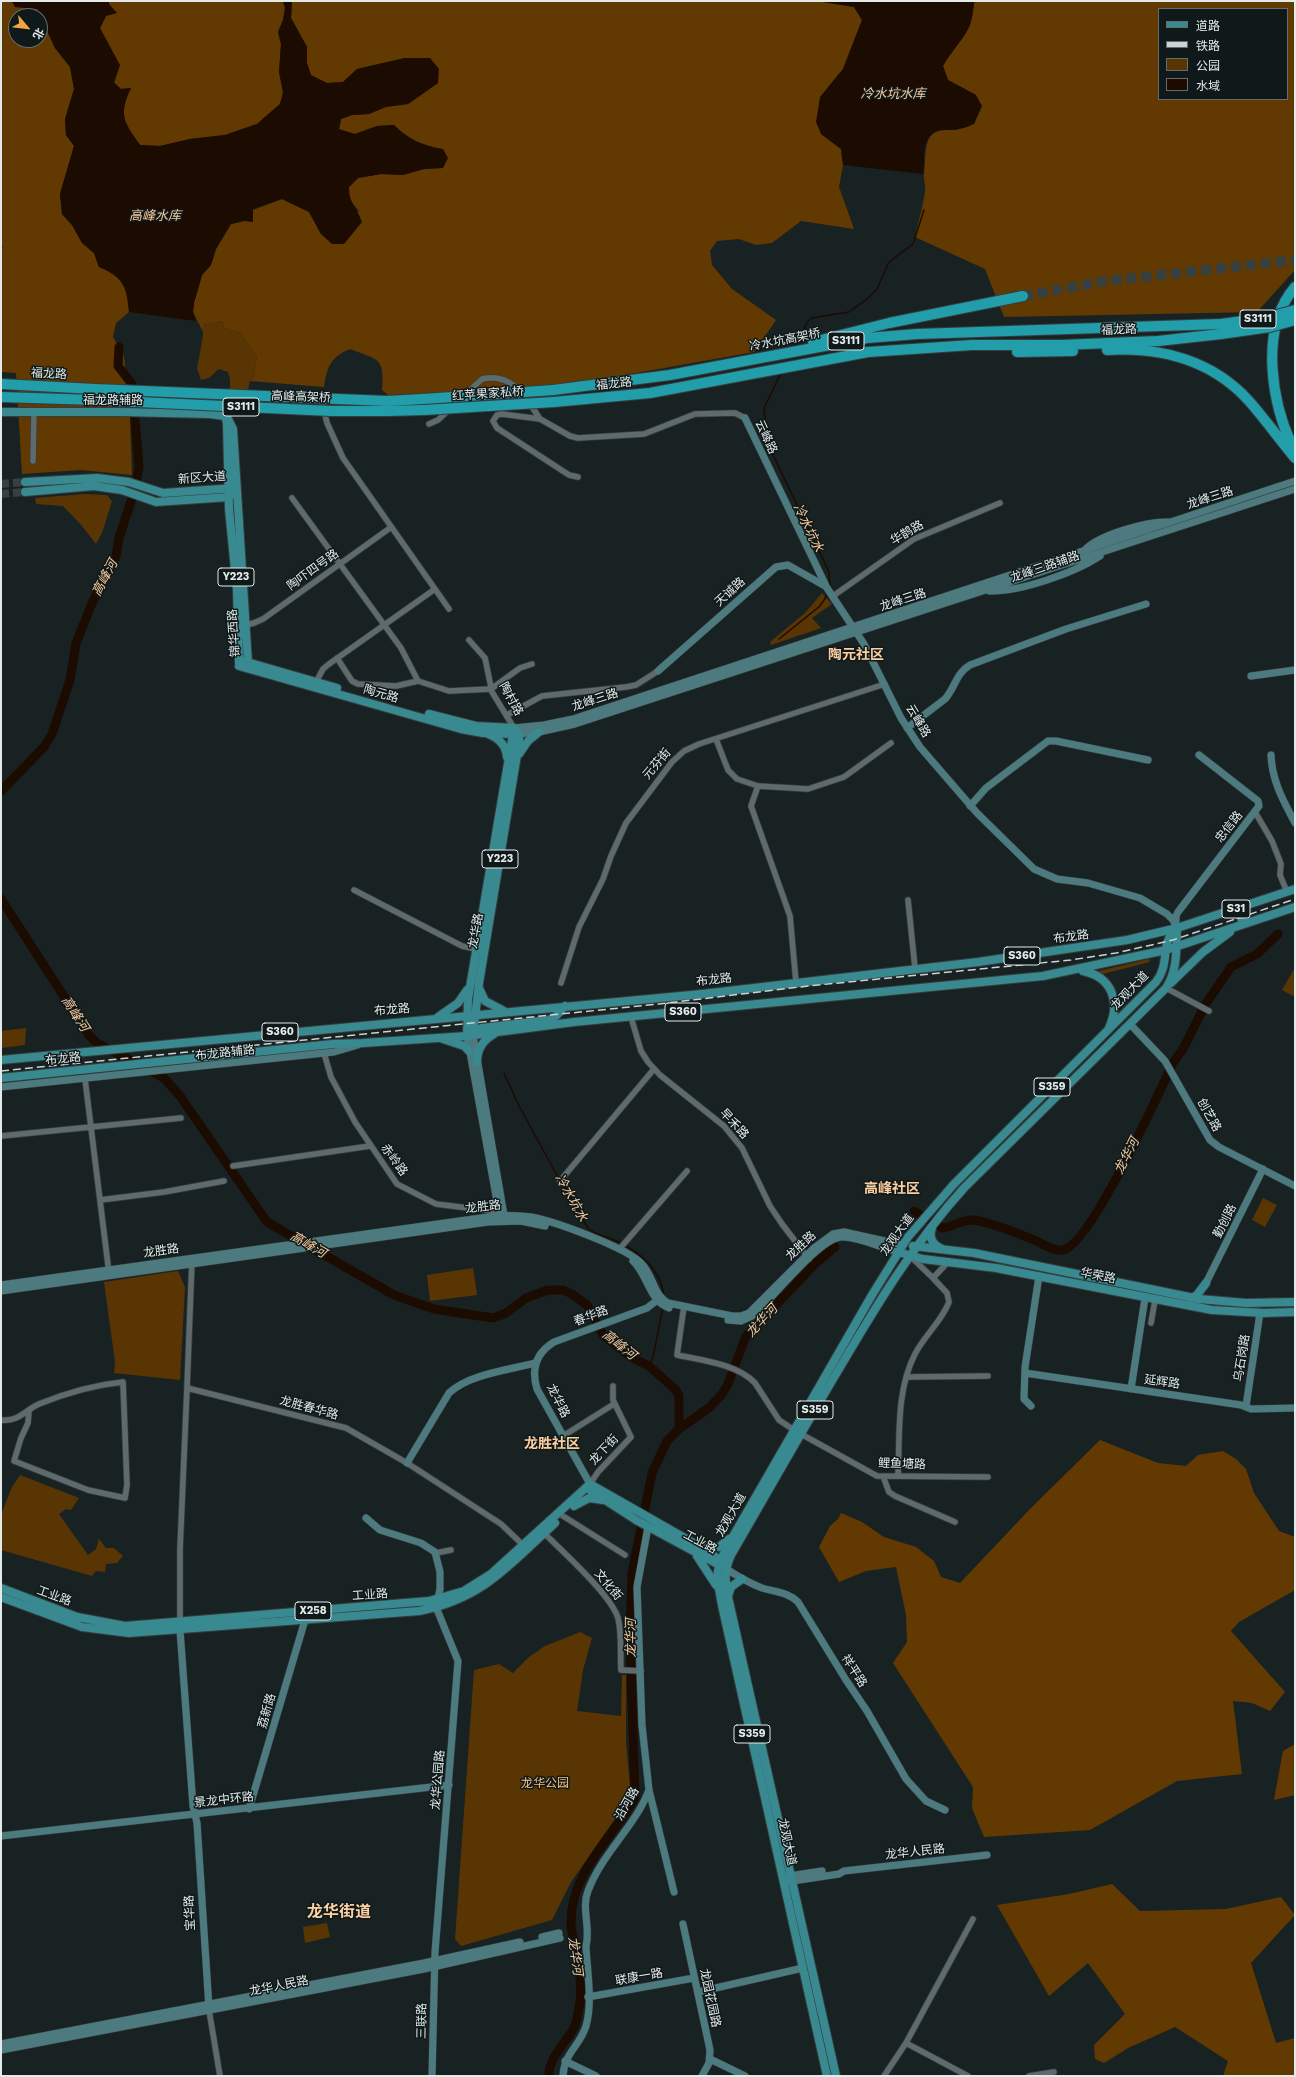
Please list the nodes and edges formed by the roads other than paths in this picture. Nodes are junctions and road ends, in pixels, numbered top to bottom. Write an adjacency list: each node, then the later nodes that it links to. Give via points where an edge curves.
1 (1295, 287): 25 (highway, via 1282,310 1272,351 1276,399 1286,434)
2 (1023, 296): 8 (highway, via 859,330)
3 (1295, 310): 5 (highway, S3111, bridge)
4 (1295, 320): 5 (highway, S3111, bridge, via 1270,327)
5 (1221, 329): 6 (highway, 福龙路 / S3111); 7 (highway, 福龙路 / S3111, via 1158,341)
6 (1026, 331): 8 (highway, 冷水坑高架桥 / S3111, via 867,338)
7 (953, 346): 17 (highway, 福龙路 / S3111, via 868,352 766,369 676,388); 26 (highway, via 1022,352 1151,350 1180,357 1210,371 1241,394)
8 (708, 369): 9 (highway, 冷水坑高架桥 / S3111)
9 (670, 375): 12 (highway, 福龙路 / S3111)
10 (1, 384): 11 (highway, 福龙路 / S3111)
11 (95, 389): 15 (highway, 高峰高架桥 / S3111, bridge, via 387,400)
12 (552, 390): 15 (highway, 红苹果家私桥 / S3111, bridge)
13 (321, 395): 39 (street, via 327,423 342,458)
14 (1, 397): 16 (highway, 福龙路 / S3111)
15 (423, 399)
16 (95, 400): 18 (highway, 高峰高架桥 / S3111, bridge, via 330,411)
17 (554, 402): 18 (highway, 红苹果家私桥 / S3111, bridge)
18 (424, 410)
19 (1, 412): 20 (main road, 福龙路辅路)
20 (34, 413): 21 (main road, 福龙路辅路, via 121,412); 27 (street)
21 (225, 416): 31 (main road, 锦华西路 / Y223, via 233,429)
22 (745, 418): 23 (street, via 735,413 695,414 644,434 578,438); 43 (street, 云峰路)
23 (540, 420): 24 (street, via 517,387 506,380 489,378 482,379 438,420); 28 (street, via 502,414 497,415 493,421 497,428 569,475)
24 (429, 424)
25 (1295, 452)
26 (1295, 458)
27 (33, 461)
28 (578, 477)
29 (1295, 481): 46 (street, 龙峰三路)
30 (25, 482): 33 (main road, 新区大道, via 85,477 129,482 163,493)
31 (233, 488): 33 (main road, 新区大道); 35 (main road, 新区大道); 49 (main road, 锦华西路 / Y223)
32 (1295, 488): 40 (street, 龙峰三路)
33 (202, 491): 37 (main road)
34 (25, 492): 37 (main road, 新区大道, via 84,486 109,488 163,502)
35 (229, 497): 37 (main road, 新区大道); 54 (main road, 锦华西路 / Y223, via 237,590)
36 (292, 498): 41 (street)
37 (202, 500)
38 (1000, 503): 43 (street, 华鹊路, via 914,539)
39 (390, 528): 41 (street, 陶吓四号路); 42 (street)
40 (1111, 550): 44 (street, 龙峰三路辅路, via 1084,565 1012,590)
41 (339, 564): 48 (street); 49 (street, 陶吓四号路, via 259,622)
42 (435, 589): 47 (street); 48 (street)
43 (829, 591): 50 (street, 云峰路); 57 (street, 天诚路, via 788,565 776,567)
44 (983, 591): 46 (street, 龙峰三路)
45 (1146, 604): 64 (street, via 1066,629 970,664 959,674 945,699)
46 (921, 608): 50 (street, 龙峰三路)
47 (449, 609)
48 (384, 624): 52 (street); 59 (street, via 401,648)
49 (246, 625): 53 (main road, 锦华西路 / Y223)
50 (856, 630): 61 (street, 云峰路); 65 (street, 龙峰三路, via 573,719); 66 (street, 龙峰三路, via 576,724)
51 (469, 640): 62 (street, 陶村路, via 485,658)
52 (337, 658): 59 (street, via 352,682 358,684 396,686); 60 (street, via 323,669)
53 (248, 662): 54 (main road, 锦华西路); 60 (main road, 陶元路)
54 (239, 663): 67 (main road, 陶元路, via 405,714)
55 (532, 664): 62 (street, via 520,668)
56 (1295, 670): 58 (street)
57 (658, 671): 63 (street, via 636,685 538,697)
58 (1251, 676)
59 (418, 680): 62 (street, via 449,691)
60 (316, 682): 65 (main road, 陶元路, via 452,720)
61 (885, 684): 64 (street, 云峰路); 68 (street, 元芬街)
62 (491, 689): 63 (street, 陶村路)
63 (507, 715): 65 (street, 陶村路)
64 (907, 728): 76 (street, 云峰路)
65 (516, 732): 66 (street, 龙峰三路); 67 (main road, 陶元路); 72 (main road, 龙华路 / Y223); 74 (main road, 龙华路 / Y223)
66 (540, 732): 72 (main road, via 528,741)
67 (483, 733): 74 (main road, via 497,738 503,744 507,752)
68 (716, 739): 75 (street, via 731,774 737,779); 94 (street, 元芬街, via 690,747 678,755 626,823 603,879 579,927)
69 (891, 743): 75 (street, via 844,777 815,788)
70 (1199, 755): 77 (street, 忠信路, via 1258,801 1259,806)
71 (1271, 755): 78 (street, via 1276,784)
72 (517, 759): 93 (main road, 龙华路 / Y223)
73 (1148, 760): 76 (street, via 1056,740 1048,741 986,788)
74 (507, 763): 88 (main road, 龙华路 / Y223)
75 (758, 786): 92 (street, via 751,806 790,916)
76 (970, 806): 86 (street, 云峰路, via 1034,869 1057,879 1088,883 1140,898 1167,914)
77 (1255, 812): 81 (street, via 1272,841 1281,864 1280,875); 86 (street, 忠信路, via 1178,912)
78 (1295, 823)
79 (1295, 889): 81 (main road, 布龙路 / S31)
80 (354, 890): 88 (street, via 462,946)
81 (1287, 892): 84 (main road, 布龙路 / S31)
82 (908, 900): 90 (street)
83 (1295, 907): 85 (main road, S31)
84 (1238, 908): 85 (main road); 86 (main road, 布龙路 / S31)
85 (1243, 924): 87 (main road, S360); 95 (main road, via 1211,946)
86 (1177, 928): 87 (main road, 龙观大道 / S359); 89 (main road, 龙观大道 / S359, via 1169,936); 90 (main road, 布龙路 / S360, via 1098,945)
87 (1176, 947): 89 (main road, S360); 95 (main road, 龙观大道 / S359, via 1174,973)
88 (476, 949): 93 (main road, 龙华路 / Y223)
89 (1166, 950): 91 (main road, S360); 106 (main road, 龙观大道 / S359, via 1165,966 1158,979)
90 (915, 968): 92 (main road, 布龙路 / S360)
91 (1078, 970): 101 (main road, S360, via 1007,980); 106 (main road, via 1097,975 1107,983 1111,991 1114,1011)
92 (796, 982): 96 (main road, 布龙路 / S360, via 702,994)
93 (475, 983): 97 (main road, via 485,1001); 99 (main road, 龙华路 / Y223); 102 (main road, via 458,1003)
94 (561, 983)
95 (1166, 988): 98 (street); 104 (main road, 龙观大道 / S359)
96 (565, 1006): 97 (main road, 布龙路 / S360); 100 (main road)
97 (507, 1011): 99 (main road, 布龙路 / S360)
98 (1209, 1011)
99 (470, 1015): 102 (main road, 布龙路 / S360); 107 (main road, 龙华路 / Y223)
100 (556, 1016): 103 (main road); 107 (main road, via 549,1020 482,1028)
101 (631, 1017): 103 (main road, S360); 114 (street, 早禾路, via 641,1051)
102 (432, 1019): 112 (main road, 布龙路 / S360)
103 (566, 1024): 105 (main road, S360)
104 (1130, 1024): 124 (street, 创艺路, via 1175,1075 1210,1140); 130 (main road, 龙观大道 / S359, via 964,1188)
105 (498, 1032): 107 (main road, S360); 113 (main road, via 482,1043)
106 (1106, 1033): 132 (main road, 龙观大道 / S359, via 962,1176 930,1210)
107 (471, 1034): 108 (main road, S360); 110 (street, 龙华路); 113 (street, 龙华路)
108 (438, 1038): 109 (main road, S360); 110 (main road, via 464,1046)
109 (363, 1043): 111 (street, 布龙路辅路); 115 (main road, 布龙路 / S360)
110 (469, 1051): 129 (street, 龙华路)
111 (324, 1054): 116 (street, 布龙路辅路); 121 (street, 赤岭路, via 331,1077)
112 (1, 1060)
113 (477, 1062): 129 (street, 龙华路)
114 (654, 1069): 126 (street); 138 (street, 早禾路, via 724,1126 742,1148 778,1218)
115 (1, 1078)
116 (85, 1079): 117 (street); 119 (street)
117 (1, 1087)
118 (180, 1118): 119 (street)
119 (91, 1126): 120 (street); 128 (street)
120 (1, 1136)
121 (370, 1146): 122 (street); 129 (street, 赤岭路, via 397,1184 410,1192 436,1204 492,1211)
122 (233, 1166)
123 (687, 1170): 131 (street)
124 (1263, 1170): 127 (street, 创艺路); 145 (street, 勤创路)
125 (224, 1181): 128 (street)
126 (560, 1181)
127 (1295, 1186)
128 (100, 1200): 142 (street)
129 (502, 1217): 139 (street, 龙胜路, via 296,1243); 139 (street, 龙胜路, via 304,1248); 152 (street, 龙胜路, via 548,1226 621,1255 641,1270)
130 (930, 1231): 133 (main road, 龙观大道 / S359); 134 (main road, via 933,1243)
131 (623, 1244)
132 (903, 1245): 133 (main road, 华荣路); 135 (main road, 龙观大道 / S359); 138 (street, 龙胜路, via 840,1232 826,1238)
133 (916, 1247): 134 (main road, 华荣路); 137 (main road, 龙观大道 / S359)
134 (944, 1250): 136 (main road, 华荣路)
135 (898, 1252): 137 (main road, 华荣路); 138 (street, 龙胜路, via 843,1237 829,1242); 171 (main road, 龙观大道 / S359)
136 (974, 1253): 141 (main road); 149 (main road, 华荣路)
137 (910, 1256): 140 (main road, 华荣路); 144 (street); 171 (main road, 龙观大道 / S359)
138 (808, 1257): 154 (street, 龙胜路, via 756,1314 746,1320 732,1321)
139 (192, 1260): 142 (street, 龙胜路); 163 (street)
140 (949, 1261): 141 (main road, 华荣路); 144 (street)
141 (972, 1264): 143 (main road, 华荣路)
142 (109, 1272): 146 (street, 龙胜路); 147 (street, 龙胜路)
143 (1038, 1276): 148 (main road, 华荣路); 159 (street)
144 (933, 1278): 161 (street, via 947,1293 949,1302 916,1353)
145 (1206, 1283): 149 (main road); 151 (main road, via 1207,1292)
146 (1, 1286)
147 (1, 1291)
148 (1145, 1298): 150 (main road, 华荣路); 164 (street)
149 (1192, 1298): 151 (main road, 华荣路)
150 (1155, 1300): 156 (main road, 华荣路, via 1212,1310); 157 (street)
151 (1215, 1300): 153 (main road, 华荣路)
152 (662, 1302): 154 (street, 龙胜路); 158 (street, 春华路, via 547,1346)
153 (1295, 1302)
154 (684, 1309): 171 (street, 鲤鱼塘路, via 677,1355 716,1363 752,1380 779,1420)
155 (1295, 1312): 156 (main road, 华荣路)
156 (1260, 1313): 167 (street, 乌石岗路)
157 (1151, 1323)
158 (535, 1363): 172 (street, 龙华路, via 534,1379 537,1389); 173 (street, via 464,1382 455,1387)
159 (1025, 1373): 164 (street, 延辉路); 166 (street, via 1024,1399)
160 (988, 1376): 161 (street)
161 (907, 1377): 174 (street, via 901,1403)
162 (613, 1386): 165 (street, 龙下街)
163 (187, 1388): 173 (street, 龙胜春华路, via 346,1428); 201 (street, via 180,1549)
164 (1131, 1389): 167 (street, 延辉路)
165 (614, 1404): 172 (street); 177 (street, 龙下街, via 631,1437 598,1472)
166 (1031, 1406)
167 (1246, 1406): 168 (street, 延辉路, via 1252,1409)
168 (1295, 1408)
169 (29, 1410): 169 (street, via 28,1423 14,1462 88,1490 125,1498 127,1485 123,1382 84,1389 39,1404); 170 (street, via 14,1420)
170 (1, 1420)
171 (798, 1432): 175 (street, 鲤鱼塘路, via 870,1473); 186 (main road, 龙观大道 / S359); 193 (main road, 龙观大道 / S359, via 731,1555)
172 (563, 1436): 177 (street, 龙华路)
173 (407, 1463): 187 (street, 龙胜春华路, via 501,1524)
174 (898, 1475): 175 (street, 鲤鱼塘路); 176 (street, 鲤鱼塘路)
175 (884, 1476): 183 (street, via 889,1492 894,1496)
176 (988, 1477)
177 (590, 1487): 178 (main road, 工业路); 179 (main road, 工业路 / X258); 181 (main road, 工业路); 187 (main road, 工业路 / X258)
178 (607, 1502): 179 (main road, via 589,1498); 181 (main road, 工业路)
179 (574, 1506): 180 (main road, 工业路 / X258)
180 (563, 1516): 185 (main road, 工业路 / X258); 192 (street)
181 (637, 1516): 184 (main road, 工业路); 188 (main road, 工业路, via 648,1518)
182 (366, 1518): 190 (street, via 380,1530 426,1546)
183 (955, 1522)
184 (647, 1527): 191 (main road, 工业路); 202 (street, 沿河路, via 637,1587)
185 (544, 1533): 199 (main road, 工业路 / X258, via 480,1589 455,1601); 202 (street, 文化街, via 615,1611 619,1622 621,1670)
186 (735, 1533): 188 (main road, via 719,1547); 193 (main road, 龙观大道 / S359)
187 (523, 1545): 199 (main road, 工业路 / X258, via 482,1581)
188 (697, 1545): 193 (main road, 工业路)
189 (451, 1550): 190 (street)
190 (436, 1553): 199 (street, via 440,1572)
191 (694, 1553): 193 (main road, 工业路); 196 (main road, via 705,1566)
192 (625, 1555)
193 (721, 1564): 194 (street, 祥平路); 196 (main road, 龙观大道 / S359, via 717,1577); 198 (main road, 龙观大道 / S359)
194 (742, 1579): 198 (main road, via 731,1587); 206 (street, 祥平路, via 788,1595 798,1602 867,1711 906,1779 926,1801)
195 (1, 1588): 201 (main road, 工业路 / X258, via 95,1622)
196 (719, 1591): 210 (main road, 龙观大道 / S359)
197 (1, 1597): 201 (main road, 工业路 / X258, via 96,1630 140,1633)
198 (728, 1597): 210 (main road, 龙观大道 / S359)
199 (437, 1603): 200 (main road, 工业路 / X258, via 396,1613); 201 (main road, 工业路 / X258); 203 (street, 龙华公园路, via 458,1661)
200 (305, 1620): 201 (main road, 工业路 / X258); 205 (street, 荔新路)
201 (180, 1626): 207 (street, 宝华路)
202 (639, 1671): 204 (street, 沿河路)
203 (449, 1785): 205 (street, 景龙中环路); 215 (street, 龙华公园路)
204 (649, 1790): 211 (street); 219 (street, 沿河路, via 641,1807 598,1870 588,1891)
205 (249, 1809): 207 (street, 景龙中环路)
206 (945, 1810)
207 (195, 1814): 208 (street, 景龙中环路); 220 (street, 宝华路)
208 (1, 1836)
209 (987, 1855): 210 (street, 龙华人民路)
210 (788, 1879): 216 (main road, 龙观大道 / S359); 234 (main road, 龙观大道 / S359)
211 (674, 1892)
212 (973, 1919): 221 (street)
213 (682, 1924): 217 (street, 龙园花园路)
214 (560, 1935): 215 (street, 龙华人民路)
215 (434, 1964): 220 (street, 龙华人民路); 228 (street, 三联路)
216 (803, 1968): 218 (street); 233 (main road, 龙观大道 / S359)
217 (694, 1978): 218 (street, 龙园花园路); 219 (street, 联康一路)
218 (698, 1992): 224 (street, 龙园花园路)
219 (588, 1997): 225 (street, 沿河路, via 587,2024)
220 (209, 2008): 222 (street, 龙华人民路); 223 (street, 龙华人民路); 227 (street)
221 (906, 2043): 235 (street); 236 (street)
222 (1, 2044)
223 (1, 2050)
224 (710, 2059): 231 (street); 232 (street)
225 (565, 2060): 229 (street, 沿河路); 230 (street)
226 (1054, 2072): 237 (street)
227 (220, 2076)
228 (432, 2076)
229 (563, 2076)
230 (596, 2076)
231 (702, 2076)
232 (745, 2076)
233 (827, 2076)
234 (836, 2076)
235 (884, 2076)
236 (968, 2076)
237 (1029, 2076)

